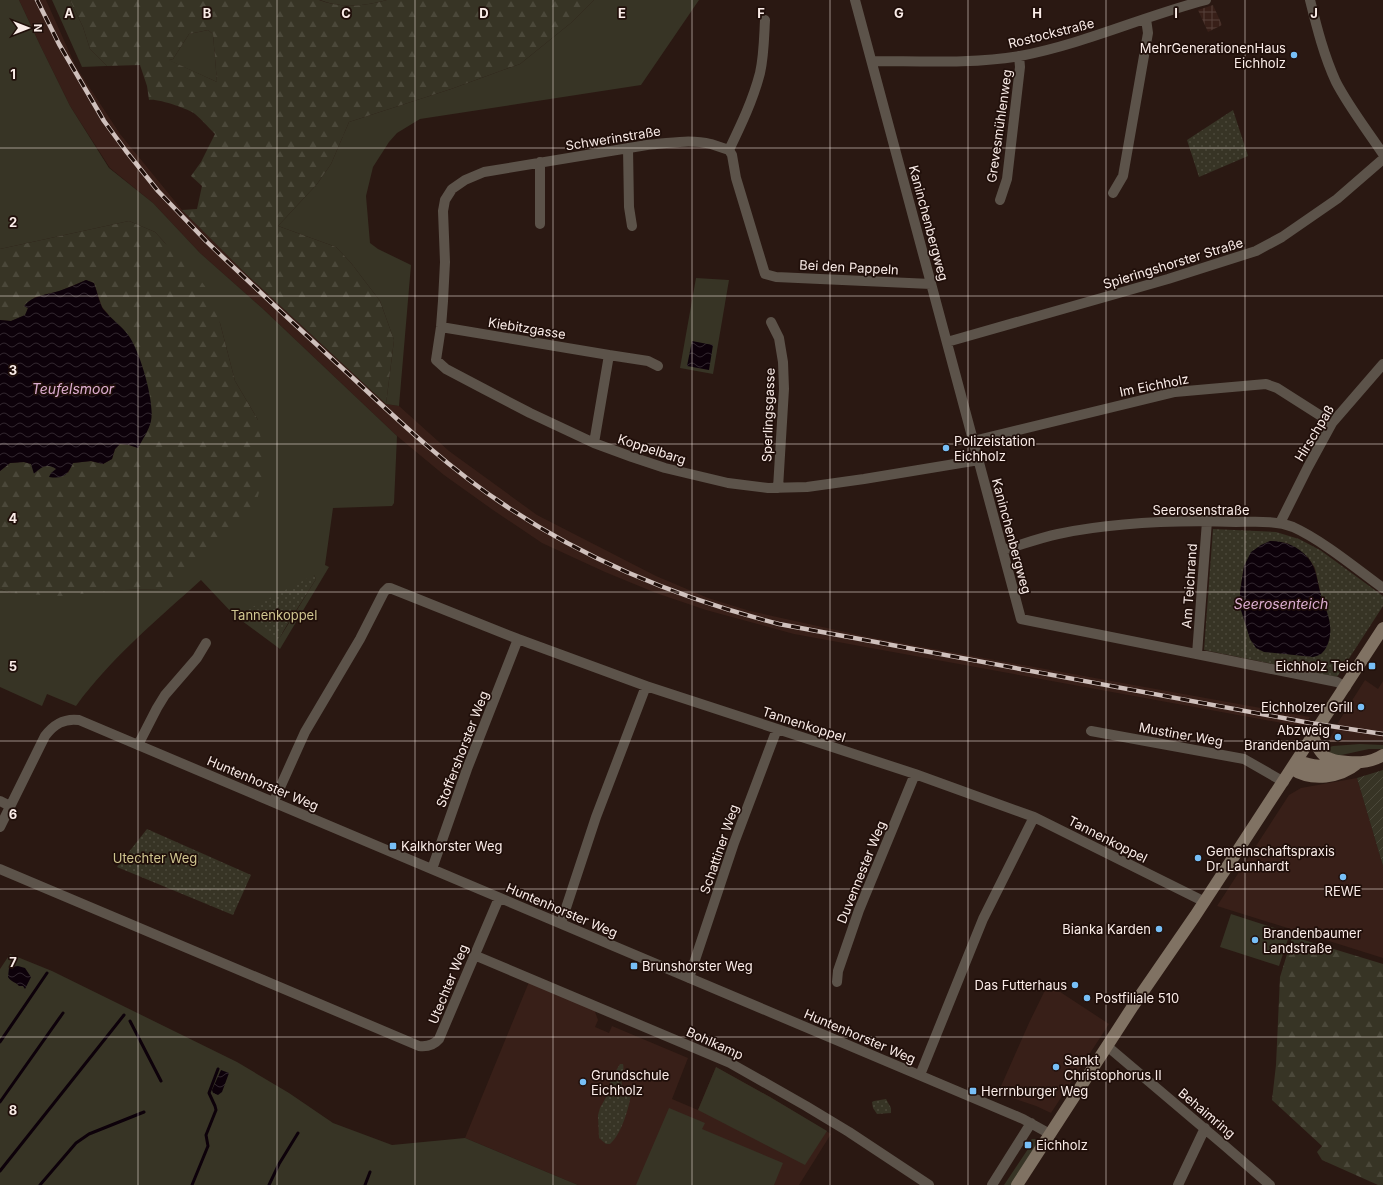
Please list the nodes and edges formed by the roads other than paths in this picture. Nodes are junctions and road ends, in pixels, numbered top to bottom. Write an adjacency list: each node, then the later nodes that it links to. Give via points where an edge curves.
1 (855, 0): 7 (street, Kaninchenbergweg)
2 (1206, 0): 4 (street, Rostockstraße)
3 (1310, 0): 10 (street, via 1324,51 1336,82 1346,101)
4 (1146, 19): 6 (street, Rostockstraße); 13 (street, via 1148,32 1123,176)
5 (765, 20): 9 (street, via 760,72 749,107)
6 (1019, 56): 7 (street, Rostockstraße, via 980,60); 14 (street, Grevesmühlenweg, via 1020,67 1006,179)
7 (872, 61): 18 (street, Kaninchenbergweg)
8 (628, 148): 9 (street, Schwerinstraße, via 691,142); 12 (street, Schwerinstraße); 16 (street, via 629,207)
9 (729, 150): 18 (street, Bei den Pappeln, via 765,274 776,277)
10 (1383, 154)
11 (1383, 159): 21 (street, Spieringshorster Straße, via 1336,199 1282,237 1256,251)
12 (540, 162): 15 (street); 17 (street, Schwerinstraße, via 484,172 452,189 445,200 443,211)
13 (1114, 193)
14 (1000, 200)
15 (540, 224)
16 (632, 226)
17 (445, 262): 20 (street, Koppelbarg)
18 (931, 284): 21 (street, Kaninchenbergweg)
19 (772, 322): 29 (street, Sperlingsgasse, via 779,338 784,362)
20 (441, 327): 22 (street, Kiebitzgasse); 27 (street, Koppelbarg, via 436,354 438,363 530,413)
21 (947, 342): 26 (street, Kaninchenbergweg)
22 (609, 355): 24 (street, Kiebitzgasse, via 648,361); 27 (street)
23 (1383, 364): 25 (street, Hirschpaß)
24 (658, 366)
25 (1332, 423): 26 (street, Im Eichholz, via 1277,388 1266,384 1175,392); 31 (street, Hirschpaß)
26 (973, 441): 28 (street, Kaninchenbergweg)
27 (594, 443): 29 (street, Koppelbarg, via 638,460 696,476 728,483)
28 (979, 460): 29 (street, Koppelbarg, via 858,480); 32 (street, Kaninchenbergweg)
29 (778, 488)
30 (1207, 521): 31 (street, Seerosenstraße); 32 (street, Seerosenstraße, via 1113,526 1058,534); 37 (street, Am Teichrand)
31 (1280, 523): 33 (street, Seerosenstraße, via 1312,538)
32 (1002, 550): 37 (street, Kaninchenbergweg, via 1021,619)
33 (1383, 588)
34 (1383, 628): 39 (main road)
35 (518, 639): 38 (street, Tannenkoppel); 50 (street, Tannenkoppel, via 388,588 305,732); 55 (street, Stoffershorster Weg, via 467,769)
36 (206, 643): 43 (street, via 197,658 164,695)
37 (1197, 654): 39 (street, Kaninchenbergweg, via 1337,682)
38 (646, 686): 40 (street, Tannenkoppel); 58 (street, via 599,810)
39 (1346, 688): 42 (main road)
40 (777, 729): 47 (street, Tannenkoppel); 60 (street, Schattiner Weg, via 734,842)
41 (1091, 731): 48 (street, Mustiner Weg, via 1244,759)
42 (1313, 736): 45 (main road, via 1317,746 1326,756 1333,760); 46 (main road)
43 (138, 745): 50 (street, Huntenhorster Weg); 51 (street, Huntenhorster Weg, via 79,720 60,721 45,736)
44 (1381, 758): 45 (main road)
45 (1353, 763): 46 (main road, via 1344,773 1322,776 1304,775)
46 (1295, 764): 48 (main road)
47 (915, 774): 52 (street, Tannenkoppel); 61 (street, Duvennester Weg, via 861,904 838,971)
48 (1284, 782): 57 (main road)
49 (0, 802): 51 (street)
50 (274, 802): 55 (street, Huntenhorster Weg)
51 (10, 806): 53 (street)
52 (1034, 817): 57 (street, Tannenkoppel); 63 (street, via 984,919)
53 (0, 827)
54 (0, 869): 59 (street, Utechter Weg, via 419,1046 430,1046 440,1039)
55 (432, 869): 56 (street, Huntenhorster Weg)
56 (499, 898): 58 (street, Huntenhorster Weg); 59 (street, Utechter Weg)
57 (1205, 902): 62 (main road)
58 (561, 923): 60 (street, Huntenhorster Weg)
59 (474, 955): 67 (street, Bohlkamp, via 730,1063 849,1132)
60 (689, 978): 63 (street, Huntenhorster Weg)
61 (837, 982)
62 (1107, 1046): 65 (street, Behaimring); 66 (main road)
63 (920, 1075): 64 (street, Huntenhorster Weg)
64 (1031, 1124): 66 (street, Huntenhorster Weg); 68 (street)
65 (1205, 1128): 70 (street); 71 (street, Behaimring)
66 (1050, 1134): 69 (main road)
67 (929, 1185)
68 (992, 1185)
69 (1017, 1185)
70 (1178, 1185)
71 (1270, 1185)

